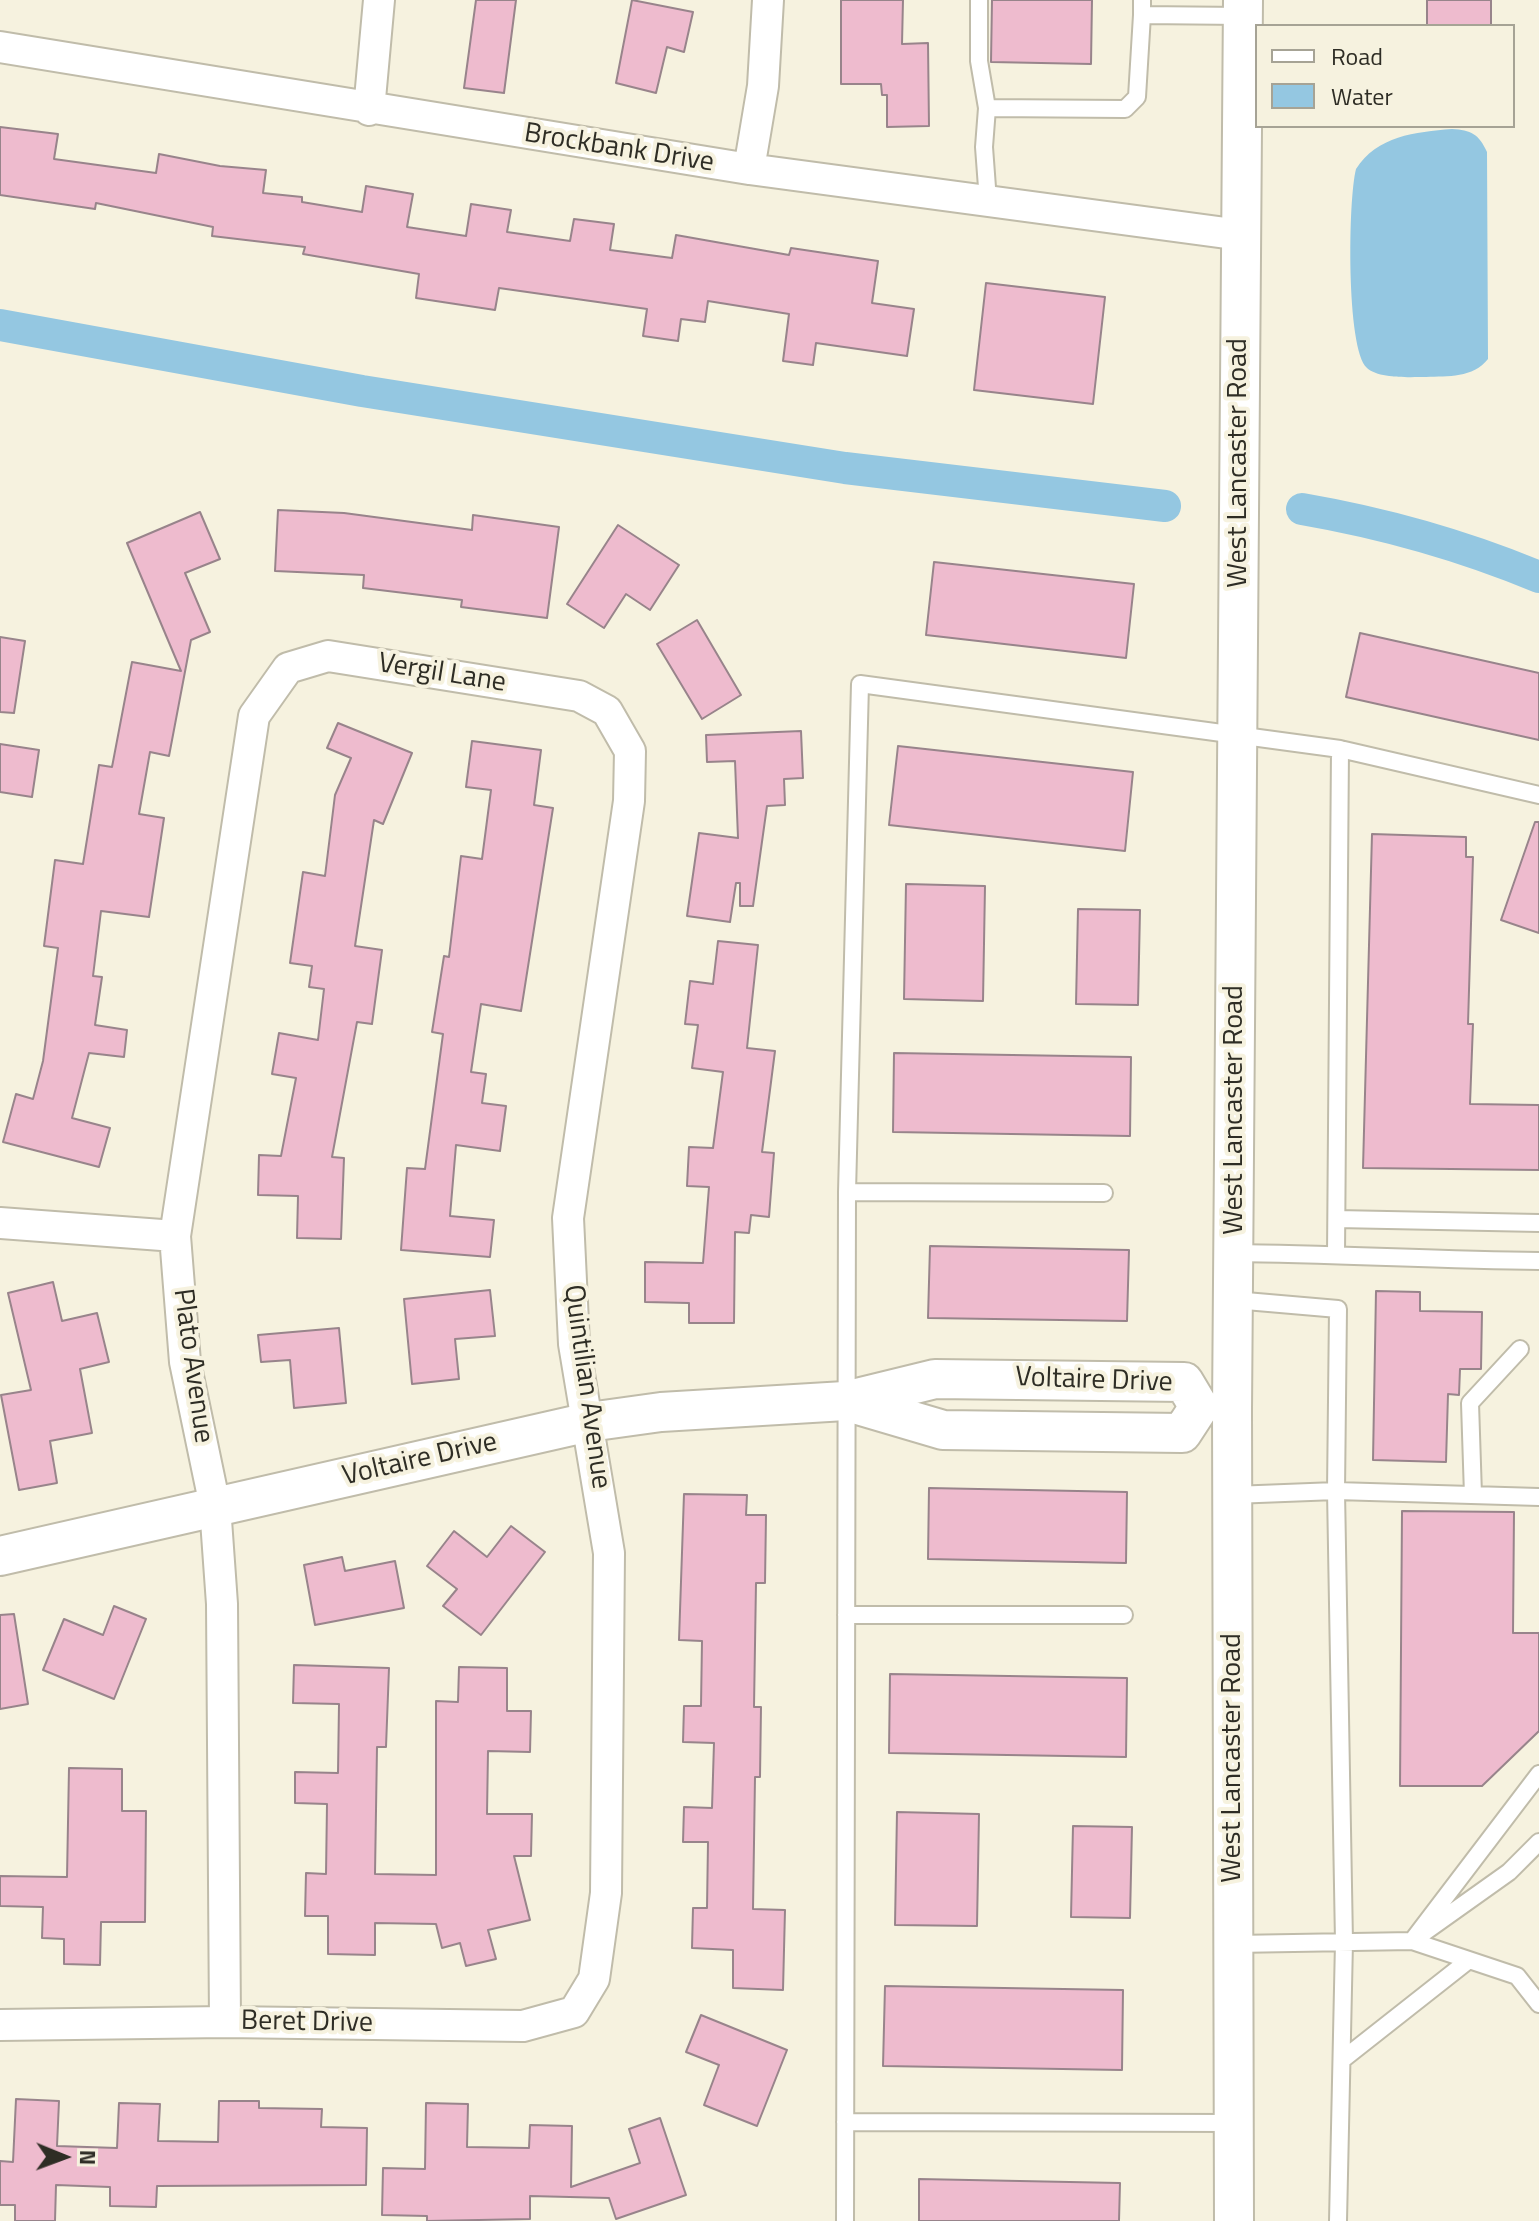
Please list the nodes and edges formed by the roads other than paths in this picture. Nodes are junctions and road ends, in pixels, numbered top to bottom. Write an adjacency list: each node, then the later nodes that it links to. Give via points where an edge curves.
1 (379, 0): 8 (street)
2 (768, 0): 9 (street, via 763,86)
3 (979, 0): 7 (lane, via 979,61)
4 (1142, 8): 5 (lane); 7 (lane, via 1137,97 1125,109)
5 (1243, 8): 11 (street, West Lancaster Road)
6 (0, 47): 8 (street, Brockbank Drive)
7 (987, 108): 10 (lane)
8 (369, 110): 9 (street, Brockbank Drive)
9 (749, 169): 10 (street, Brockbank Drive)
10 (988, 201): 11 (street, Brockbank Drive)
11 (1241, 235): 13 (street, West Lancaster Road)
12 (254, 716): 15 (street, Vergil Lane, via 288,668 328,656 579,696 607,711); 22 (street, Plato Avenue)
13 (1238, 733): 14 (lane); 17 (lane, via 860,684); 23 (street, West Lancaster Road)
14 (1340, 749): 16 (lane); 19 (lane)
15 (630, 751): 30 (street, Quintilian Avenue, via 629,801 568,1218 574,1344)
16 (1539, 795)
17 (847, 1192): 18 (lane); 28 (lane)
18 (1104, 1193)
19 (1337, 1219): 21 (lane); 24 (lane)
20 (0, 1223): 22 (street)
21 (1539, 1223)
22 (175, 1236): 35 (street, Plato Avenue, via 185,1362)
23 (1234, 1253): 24 (lane); 26 (street, West Lancaster Road)
24 (1336, 1254): 25 (lane)
25 (1539, 1261)
26 (1234, 1300): 29 (street, West Lancaster Road); 31 (lane, via 1338,1309)
27 (1520, 1349): 33 (lane, via 1470,1403)
28 (845, 1401): 29 (street, Voltaire Drive, via 935,1379 1030,1378 1184,1382); 29 (street, Voltaire Drive, via 943,1430 1182,1433); 30 (street, Voltaire Drive, via 661,1412); 37 (lane)
29 (1216, 1408): 32 (street, West Lancaster Road)
30 (589, 1422): 35 (street, Voltaire Drive); 45 (street, Quintilian Avenue, via 609,1553 606,1893)
31 (1336, 1491): 32 (lane); 33 (lane); 42 (lane)
32 (1232, 1495): 43 (street, West Lancaster Road)
33 (1473, 1495): 34 (lane)
34 (1539, 1497)
35 (215, 1506): 36 (street, Voltaire Drive); 47 (street, Plato Avenue, via 222,1604)
36 (0, 1556)
37 (846, 1615): 38 (lane); 50 (lane)
38 (1124, 1615)
39 (1539, 1774): 41 (lane)
40 (1539, 1842): 41 (lane, via 1509,1872)
41 (1412, 1941): 42 (lane); 44 (lane)
42 (1344, 1942): 43 (lane); 49 (lane)
43 (1234, 1944): 51 (street, West Lancaster Road)
44 (1469, 1960): 46 (lane, via 1517,1976); 49 (lane)
45 (594, 1979): 47 (street, Beret Drive, via 574,2012 523,2026)
46 (1539, 2004)
47 (225, 2022): 48 (street, Beret Drive)
48 (0, 2025)
49 (1342, 2060): 54 (lane)
50 (845, 2122): 51 (lane); 52 (lane)
51 (1234, 2123): 53 (street, West Lancaster Road)
52 (845, 2221)
53 (1234, 2221)
54 (1338, 2221)

